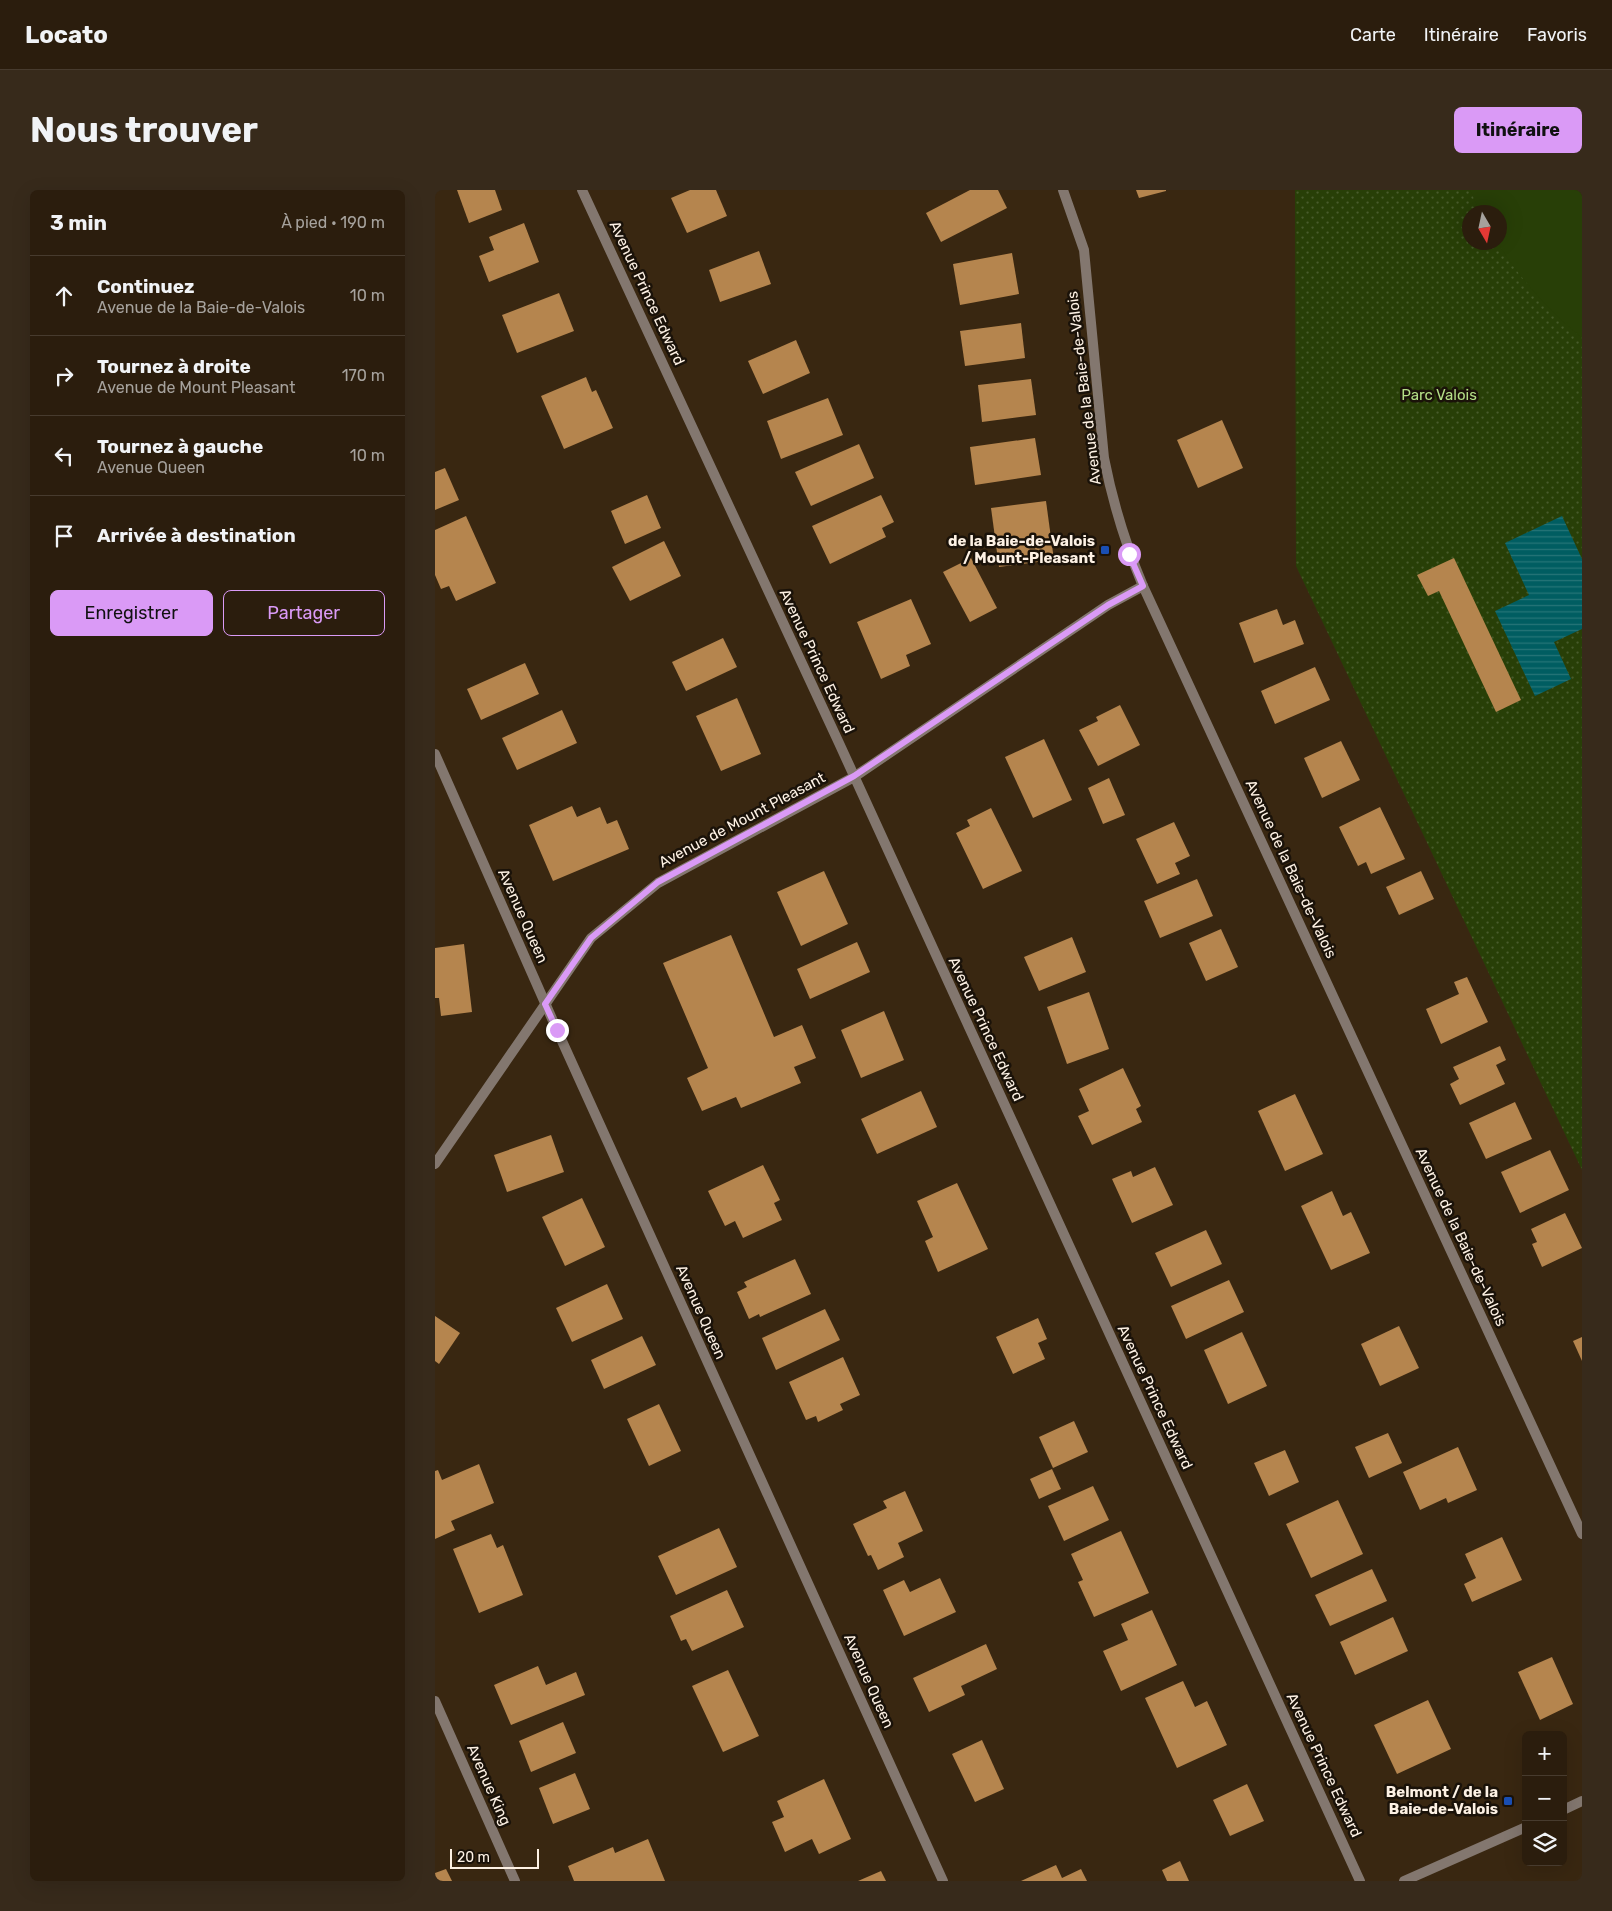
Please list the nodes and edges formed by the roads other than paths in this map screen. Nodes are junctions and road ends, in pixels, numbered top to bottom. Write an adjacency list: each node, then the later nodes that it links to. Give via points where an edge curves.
1 (582, 190): 5 (street, Avenue Prince Edward)
2 (1063, 190): 3 (street, Avenue de la Baie-de-Valois, via 1084,250 1111,490 1125,544)
3 (1143, 586): 5 (street, Avenue de Mount Pleasant, via 1108,605); 8 (street, Avenue de la Baie-de-Valois)
4 (435, 754): 6 (street, Avenue Queen)
5 (854, 776): 6 (street, Avenue de Mount Pleasant, via 658,882 591,938); 15 (street, Avenue Prince Edward)
6 (545, 1004): 7 (street, Avenue de Mount Pleasant); 14 (street, Avenue Queen)
7 (435, 1164)
8 (1582, 1534)
9 (435, 1702): 13 (street, Avenue King)
10 (1582, 1801): 11 (street)
11 (1567, 1808)
12 (1522, 1829): 16 (street)
13 (515, 1881)
14 (943, 1881)
15 (1360, 1881)
16 (1404, 1881)

